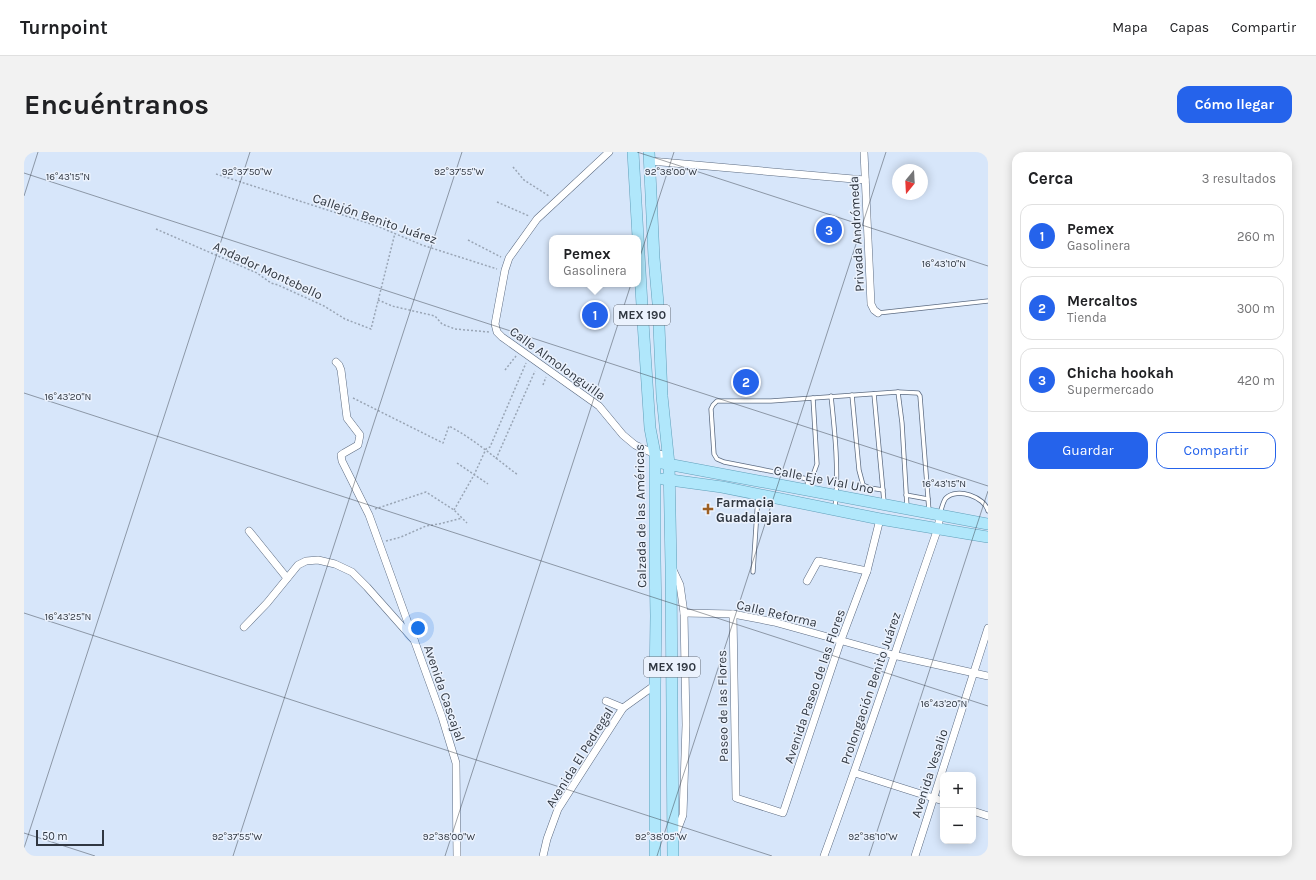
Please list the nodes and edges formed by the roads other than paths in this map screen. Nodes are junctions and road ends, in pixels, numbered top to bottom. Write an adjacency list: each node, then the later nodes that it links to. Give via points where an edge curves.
1 (609, 152): 16 (street, Calle Almolonguilla, via 537,219 508,261 495,324 497,332 502,337 599,406 623,435)
2 (633, 152): 6 (main road, Calzada de las Américas / MEX 190)
3 (864, 152): 5 (street, Privada Andrómeda)
4 (650, 157): 5 (street); 17 (main road, MEX 190, via 662,396)
5 (865, 180): 9 (street, Privada Andrómeda, via 871,304)
6 (637, 235)
7 (640, 287): 16 (main road, Calzada de las Américas / MEX 190, via 650,428)
8 (988, 301): 9 (lane)
9 (878, 313)
10 (336, 362): 46 (street, Avenida Cascajal, via 341,370 348,418 360,435 358,445 341,455 342,461 368,512)
11 (898, 392): 12 (lane); 24 (lane); 25 (lane, via 920,396)
12 (874, 394): 14 (lane); 21 (lane)
13 (831, 396): 14 (lane); 15 (lane); 23 (lane)
14 (852, 396): 21 (lane, via 859,470 863,485)
15 (813, 398): 20 (lane, via 817,464); 20 (lane, via 717,402 711,410 714,454 717,459 734,465 795,476)
16 (655, 458): 17 (main road, Calle Eje Vial Uno); 18 (main road, Calzada de las Américas / MEX 190)
17 (668, 459): 19 (main road, MEX 190); 20 (main road, Calle Eje Vial Uno)
18 (655, 478): 19 (main road); 50 (main road, Calzada de las Américas / MEX 190)
19 (669, 478): 22 (main road); 36 (main road, MEX 190)
20 (807, 485): 23 (main road, Calle Eje Vial Uno)
21 (883, 490): 26 (lane)
22 (758, 495): 27 (main road); 38 (lane)
23 (836, 495): 26 (main road, Calle Eje Vial Uno); 27 (lane)
24 (906, 495): 25 (lane); 28 (lane)
25 (928, 499): 30 (lane)
26 (885, 506): 28 (main road, Calle Eje Vial Uno)
27 (835, 510): 31 (main road)
28 (907, 510): 30 (main road, Calle Eje Vial Uno)
29 (988, 511): 30 (lane, via 987,506 975,496 954,493 946,498)
30 (934, 514): 32 (main road, Calle Eje Vial Uno); 33 (street, Prolongación Benito Juárez)
31 (880, 519): 33 (main road); 37 (street, Avenida Paseo de las Flores)
32 (988, 524)
33 (938, 528): 35 (main road); 47 (street, Prolongación Benito Juárez)
34 (249, 531): 39 (street)
35 (988, 537)
36 (671, 565): 41 (street, via 680,585); 59 (main road, MEX 190)
37 (867, 571): 40 (street, via 818,561); 45 (street, Avenida Paseo de las Flores)
38 (753, 572)
39 (287, 578): 43 (street); 46 (street, via 306,560 335,564 352,572)
40 (807, 581)
41 (684, 613): 42 (street, Calle Reforma); 59 (street, via 686,725 683,815)
42 (733, 614): 45 (street, Calle Reforma); 54 (street, Paseo de las Flores)
43 (244, 628)
44 (988, 628): 48 (street, Avenida Vesalio)
45 (841, 640): 47 (street, Calle Reforma); 54 (street, Avenida Paseo de las Flores, via 783,813)
46 (415, 642): 60 (street, Avenida Cascajal, via 456,763)
47 (893, 655): 48 (street, Calle Reforma); 53 (street, Prolongación Benito Juárez)
48 (974, 672): 49 (street, Calle Reforma); 55 (street, Avenida Vesalio)
49 (988, 676)
50 (655, 685): 52 (street, Avenida El Pedregal); 62 (main road, Calzada de las Américas / MEX 190)
51 (606, 702): 52 (street)
52 (623, 708): 61 (street, Avenida El Pedregal, via 558,809)
53 (855, 773): 55 (street); 64 (street, Prolongación Benito Juárez)
54 (736, 798)
55 (934, 798): 56 (street); 65 (street, Avenida Vesalio)
56 (940, 799)
57 (976, 812): 58 (street)
58 (988, 816)
59 (673, 842): 63 (main road, MEX 190)
60 (457, 856)
61 (543, 856)
62 (655, 856)
63 (673, 856)
64 (824, 856)
65 (915, 856)

